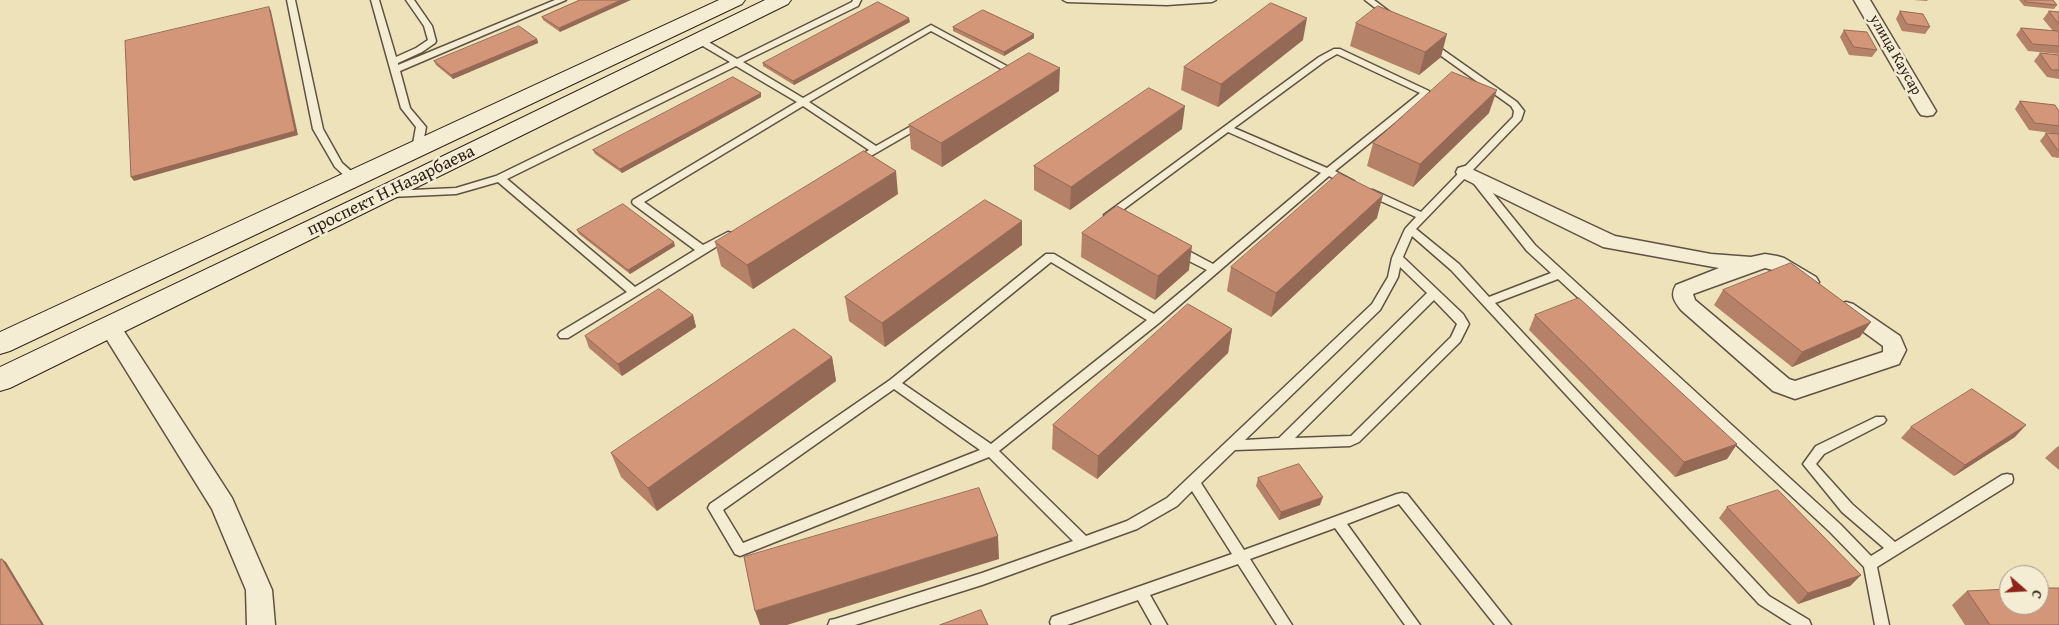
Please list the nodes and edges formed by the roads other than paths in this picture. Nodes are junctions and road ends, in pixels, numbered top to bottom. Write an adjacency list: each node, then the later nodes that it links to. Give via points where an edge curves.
1 (290, 0): 28 (lane, via 318,129 338,165)
2 (375, 0): 16 (lane)
3 (410, 0): 16 (lane, via 428,26 432,41)
4 (562, 0): 16 (lane)
5 (735, 0): 22 (main road, проспект Н.Назарбаева)
6 (781, 0): 14 (main road, проспект Н.Назарбаева)
7 (857, 0): 15 (lane, via 855,4)
8 (1068, 0): 9 (lane, via 1167,3)
9 (1212, 0)
10 (1369, 0): 12 (lane)
11 (1862, 0): 19 (street, улица Каусар)
12 (1401, 23)
13 (1418, 35): 26 (lane, via 1514,104 1519,111 1518,118)
14 (699, 40): 15 (lane); 29 (main road, проспект Н.Назарбаева)
15 (737, 62): 18 (lane); 27 (lane)
16 (394, 66): 22 (lane, via 406,108 421,127)
17 (995, 80): 18 (lane, via 1016,69 931,28)
18 (803, 102): 23 (lane); 35 (lane, via 637,202)
19 (1927, 110)
20 (928, 120): 23 (lane)
21 (1227, 128): 25 (lane); 25 (lane, via 1337,51 1426,93); 31 (lane, via 1109,215)
22 (416, 149): 28 (main road, проспект Н.Назарбаева)
23 (876, 150): 24 (lane)
24 (850, 165)
25 (1328, 172): 30 (lane); 38 (lane)
26 (1470, 175): 30 (lane); 37 (street, via 1610,242 1711,261); 39 (lane, via 1531,248)
27 (500, 178): 29 (lane, via 456,191); 40 (lane)
28 (354, 179): 46 (main road, проспект Н.Назарбаева)
29 (386, 194): 44 (main road, проспект Н.Назарбаева)
30 (1422, 216): 32 (lane)
31 (1118, 220)
32 (1410, 229): 36 (lane); 42 (lane, via 1455,267)
33 (738, 230): 35 (lane)
34 (1170, 247): 38 (lane)
35 (703, 250): 40 (lane)
36 (1398, 258): 41 (lane); 51 (lane, via 1394,277 1376,307)
37 (1751, 264): 37 (street, via 1684,290 1684,298 1774,382 1795,390 1891,358 1895,350 1892,342 1798,274 1778,263)
38 (1214, 269): 43 (lane)
39 (1559, 274): 42 (lane); 59 (lane)
40 (634, 292): 45 (lane)
41 (1434, 293): 50 (lane); 50 (lane, via 1459,317 1461,330 1456,339 1360,436 1350,441)
42 (1487, 302): 68 (lane, via 1764,600)
43 (1155, 320): 48 (lane, via 1050,257); 52 (lane)
44 (110, 327): 47 (main road, проспект Н.Назарбаева); 61 (street, via 223,505 259,590)
45 (564, 335)
46 (0, 344)
47 (0, 380)
48 (894, 383): 52 (lane); 52 (lane, via 715,508 740,550)
49 (1880, 420): 57 (lane, via 1820,450 1809,464 1847,508)
50 (1281, 444): 51 (lane)
51 (1232, 446): 54 (lane)
52 (991, 451): 56 (lane)
53 (2007, 479): 57 (lane)
54 (1193, 482): 56 (lane, via 1172,502 1132,524); 58 (lane)
55 (1338, 522): 58 (lane); 66 (lane); 67 (lane, via 1402,498)
56 (1083, 542): 62 (lane, via 982,579)
57 (1894, 549): 59 (lane)
58 (1242, 558): 60 (lane); 65 (lane)
59 (1870, 564): 69 (lane)
60 (1141, 592): 63 (lane, via 1057,622); 64 (lane)
61 (261, 625)
62 (835, 625)
63 (1058, 625)
64 (1160, 625)
65 (1285, 625)
66 (1413, 625)
67 (1504, 625)
68 (1804, 625)
69 (1882, 625)

